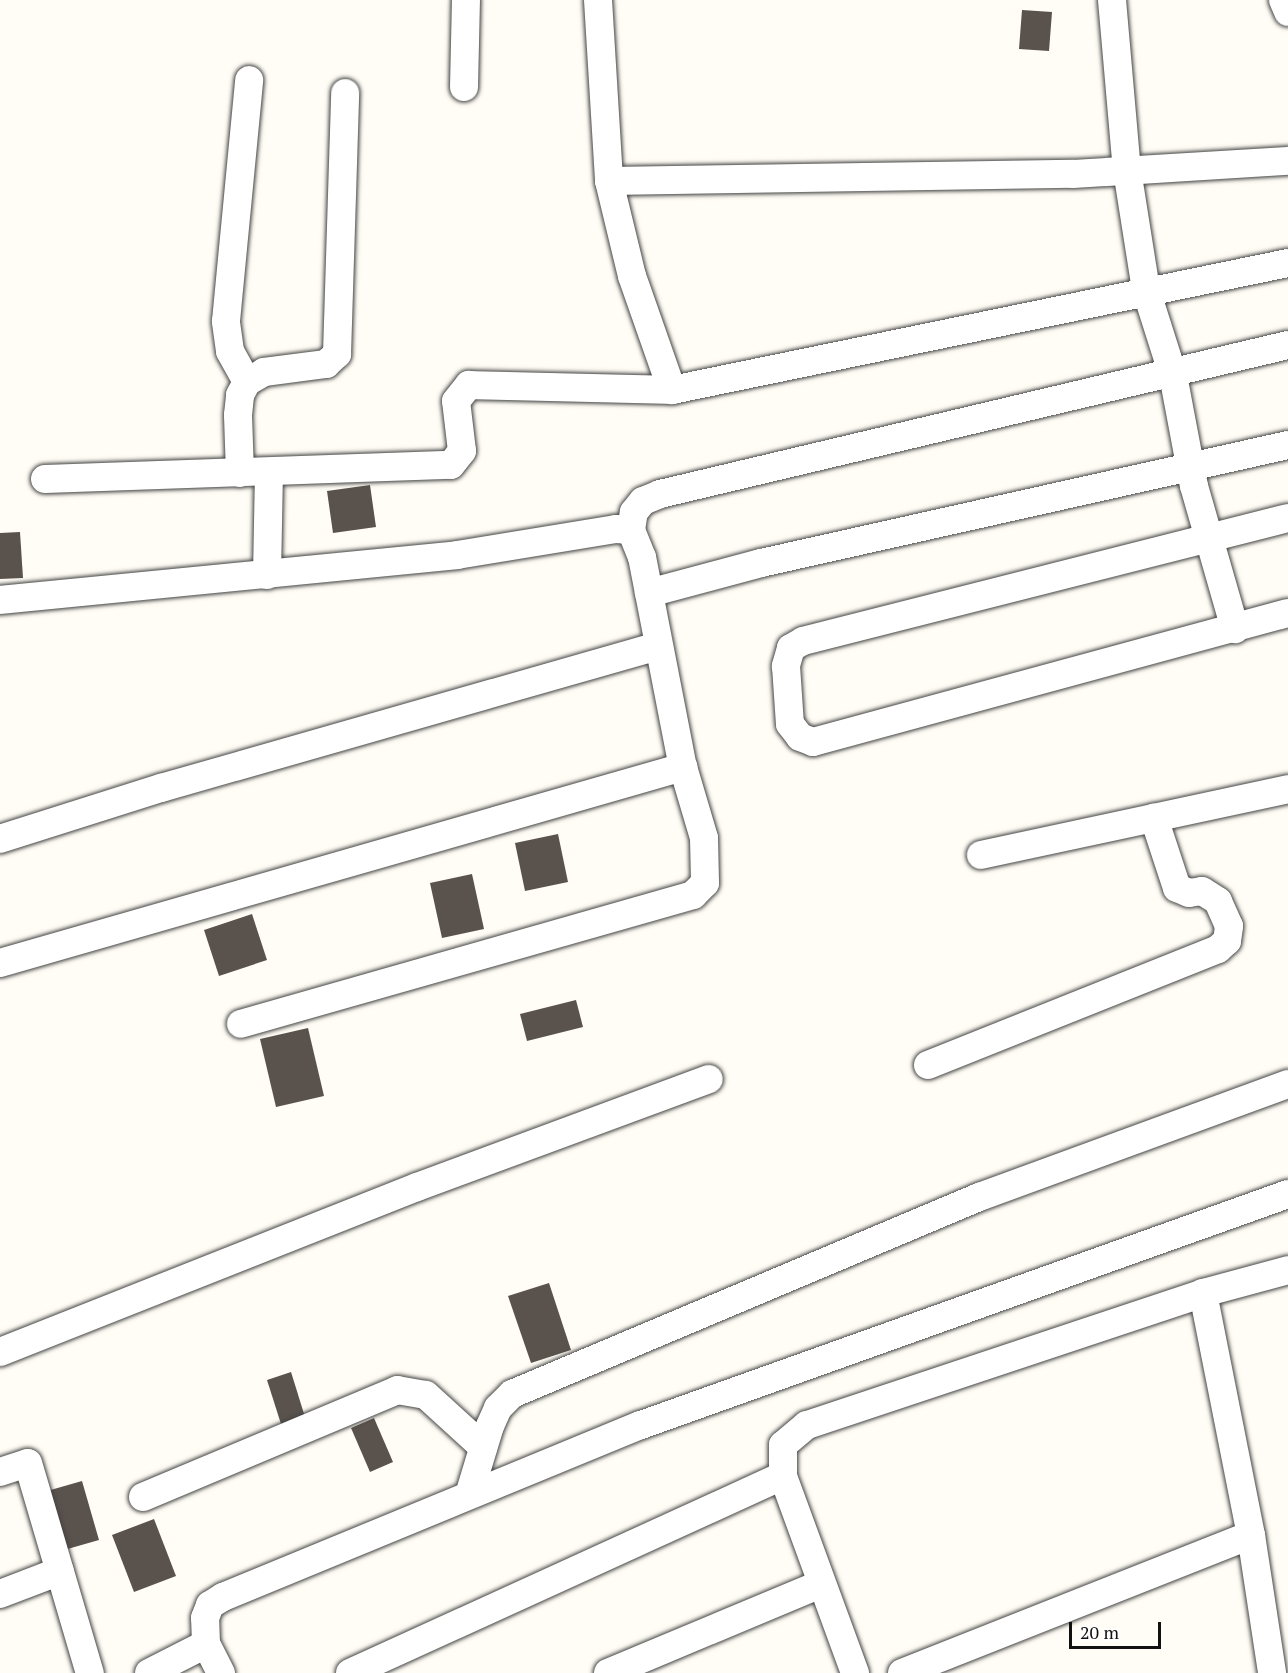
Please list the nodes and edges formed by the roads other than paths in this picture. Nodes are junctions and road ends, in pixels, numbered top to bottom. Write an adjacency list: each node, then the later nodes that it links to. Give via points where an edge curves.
1 (466, 0): 7 (street)
2 (598, 0): 11 (street)
3 (1112, 0): 10 (street)
4 (1283, 0): 5 (street)
5 (1288, 12)
6 (249, 80): 16 (street, via 226,321 230,351)
7 (464, 87)
8 (345, 93): 16 (street, via 338,354 326,364 264,372)
9 (1288, 161): 10 (street)
10 (1127, 170): 11 (street); 13 (street)
11 (609, 181): 17 (street, via 632,276)
12 (1288, 263): 13 (street)
13 (1146, 290): 15 (street); 17 (street)
14 (1288, 345): 15 (street)
15 (1173, 375): 19 (street); 24 (street, via 660,494 643,501 634,512)
16 (246, 382): 21 (street, via 239,405)
17 (672, 390): 20 (street, via 469,385 456,401 462,451 451,465)
18 (1288, 445): 19 (street)
19 (1191, 468): 25 (street); 27 (street, via 761,563)
20 (269, 472): 21 (street); 26 (street)
21 (240, 473): 22 (street)
22 (45, 479)
23 (1288, 518): 25 (street)
24 (632, 530): 26 (street, via 616,529 457,555); 27 (street)
25 (1209, 539): 30 (street); 30 (street, via 803,641 791,648 786,666 790,724 800,737 813,742)
26 (267, 575): 28 (street)
27 (649, 593): 31 (street)
28 (0, 600)
29 (1288, 613): 30 (street)
30 (1235, 629)
31 (658, 646): 32 (street); 35 (street, via 161,788)
32 (682, 767): 37 (street); 38 (street, via 704,838 707,862 705,883 693,895)
33 (1288, 789): 34 (street)
34 (1154, 818): 36 (street); 39 (street, via 1177,888 1202,891 1218,901 1229,926 1227,941 1218,949)
35 (0, 839)
36 (981, 855)
37 (0, 963)
38 (241, 1024)
39 (928, 1065)
40 (709, 1079): 45 (street, via 406,1192)
41 (1288, 1084): 46 (street, via 979,1197 512,1394 498,1408)
42 (1288, 1194): 49 (street, via 641,1425)
43 (1288, 1270): 44 (street)
44 (1203, 1293): 48 (street, via 807,1425 783,1445); 51 (street)
45 (0, 1352)
46 (483, 1447): 49 (street); 50 (street, via 426,1395 397,1390)
47 (0, 1472): 52 (street, via 28,1463)
48 (783, 1476): 53 (street); 59 (street)
49 (469, 1495): 55 (street, via 224,1597 210,1605 205,1618)
50 (143, 1497)
51 (1251, 1535): 62 (street); 63 (street)
52 (60, 1571): 54 (street); 56 (street)
53 (821, 1584): 60 (street); 61 (street)
54 (0, 1594)
55 (206, 1644): 57 (street); 58 (street)
56 (90, 1673)
57 (149, 1673)
58 (221, 1673)
59 (350, 1673)
60 (608, 1673)
61 (855, 1673)
62 (902, 1673)
63 (1272, 1673)

